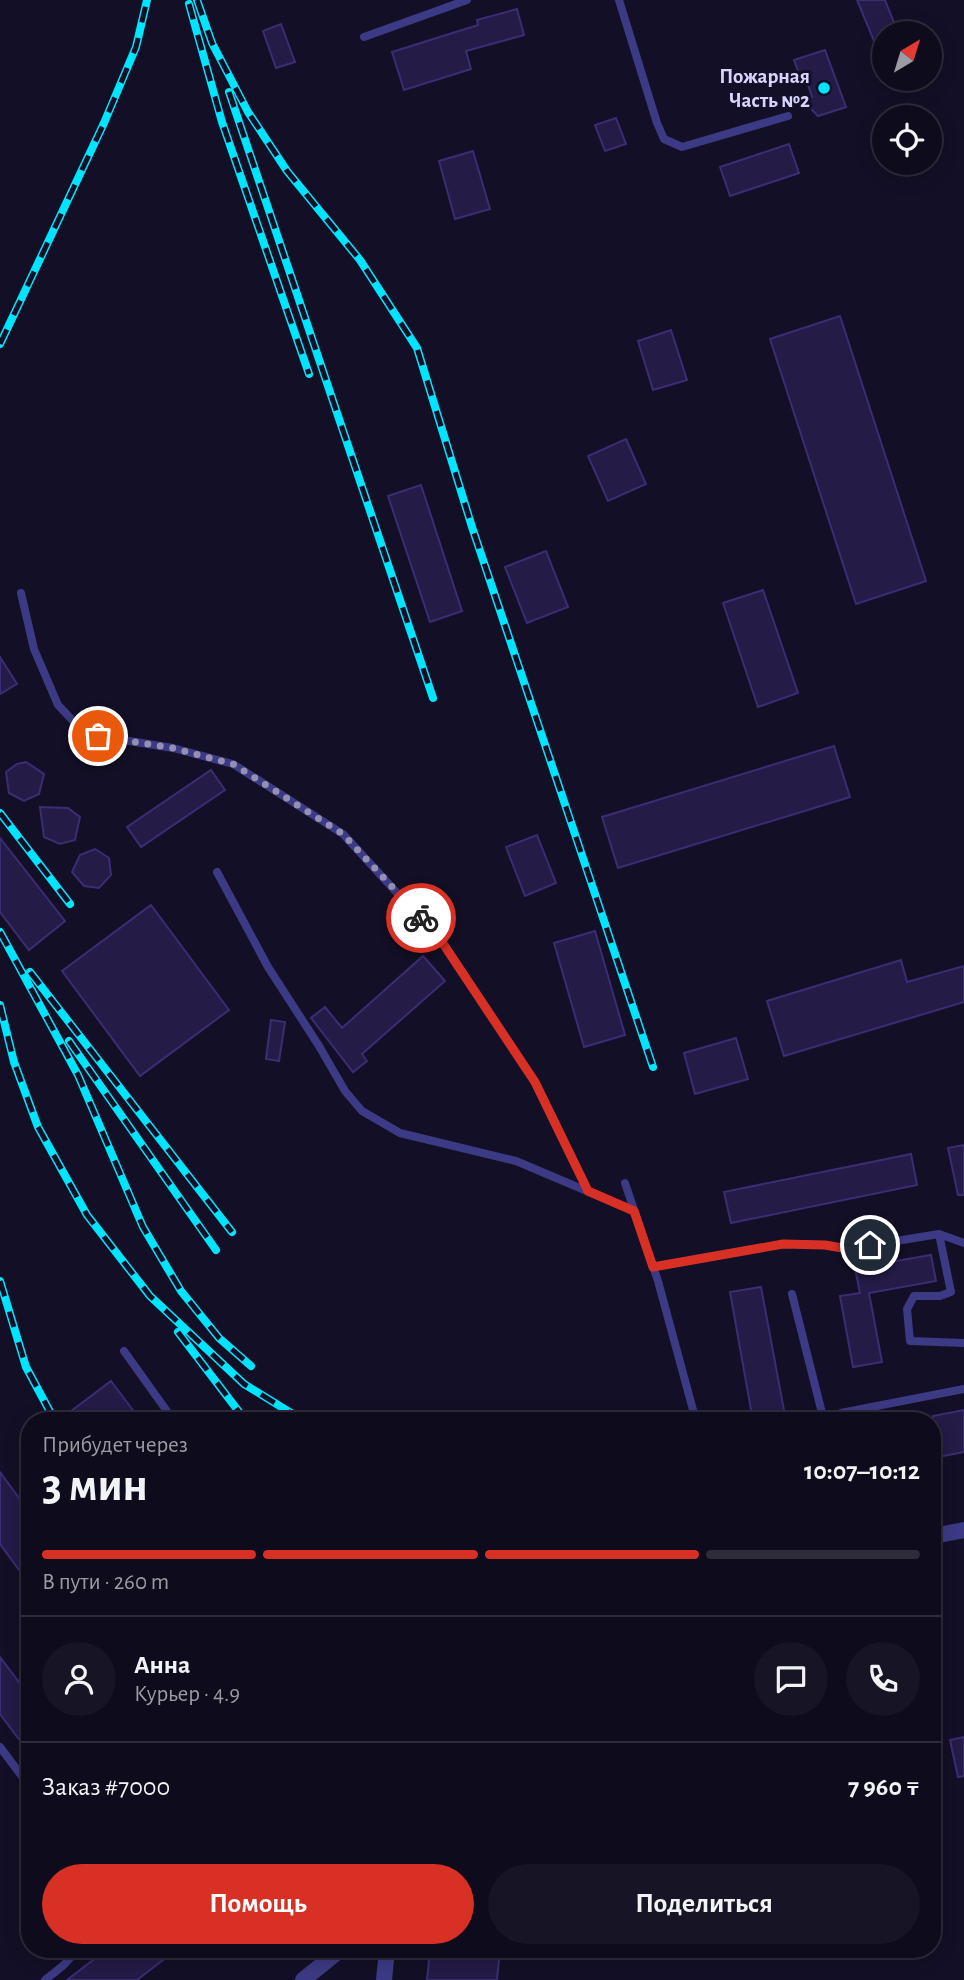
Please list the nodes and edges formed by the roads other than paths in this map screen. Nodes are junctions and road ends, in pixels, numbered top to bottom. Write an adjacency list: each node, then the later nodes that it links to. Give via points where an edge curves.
1 (467, 0): 3 (lane)
2 (619, 0): 4 (lane, via 664,139 682,147)
3 (364, 37)
4 (788, 116)
5 (21, 593): 8 (lane, via 34,649 58,705 75,723 98,736 233,764 343,834 442,942 535,1082)
6 (217, 872): 8 (lane, via 268,967 362,1111 400,1133 516,1161)
7 (625, 1183): 9 (lane)
8 (588, 1191): 9 (lane)
9 (634, 1211): 12 (lane)
10 (939, 1234): 11 (lane); 12 (lane, via 848,1249 783,1244); 14 (lane, via 951,1292 914,1296 906,1309 910,1341)
11 (964, 1243)
12 (653, 1267): 18 (lane)
13 (792, 1294): 19 (lane)
14 (964, 1343)
15 (124, 1351): 17 (lane)
16 (964, 1389): 20 (lane)
17 (168, 1412)
18 (693, 1412)
19 (822, 1412)
20 (846, 1412)
21 (964, 1530): 22 (street)
22 (941, 1534)
23 (0, 1747): 24 (lane)
24 (21, 1775)
25 (70, 1958): 28 (lane)
26 (330, 1958): 29 (street)
27 (386, 1958): 30 (street)
28 (45, 1980)
29 (303, 1980)
30 (384, 1980)

